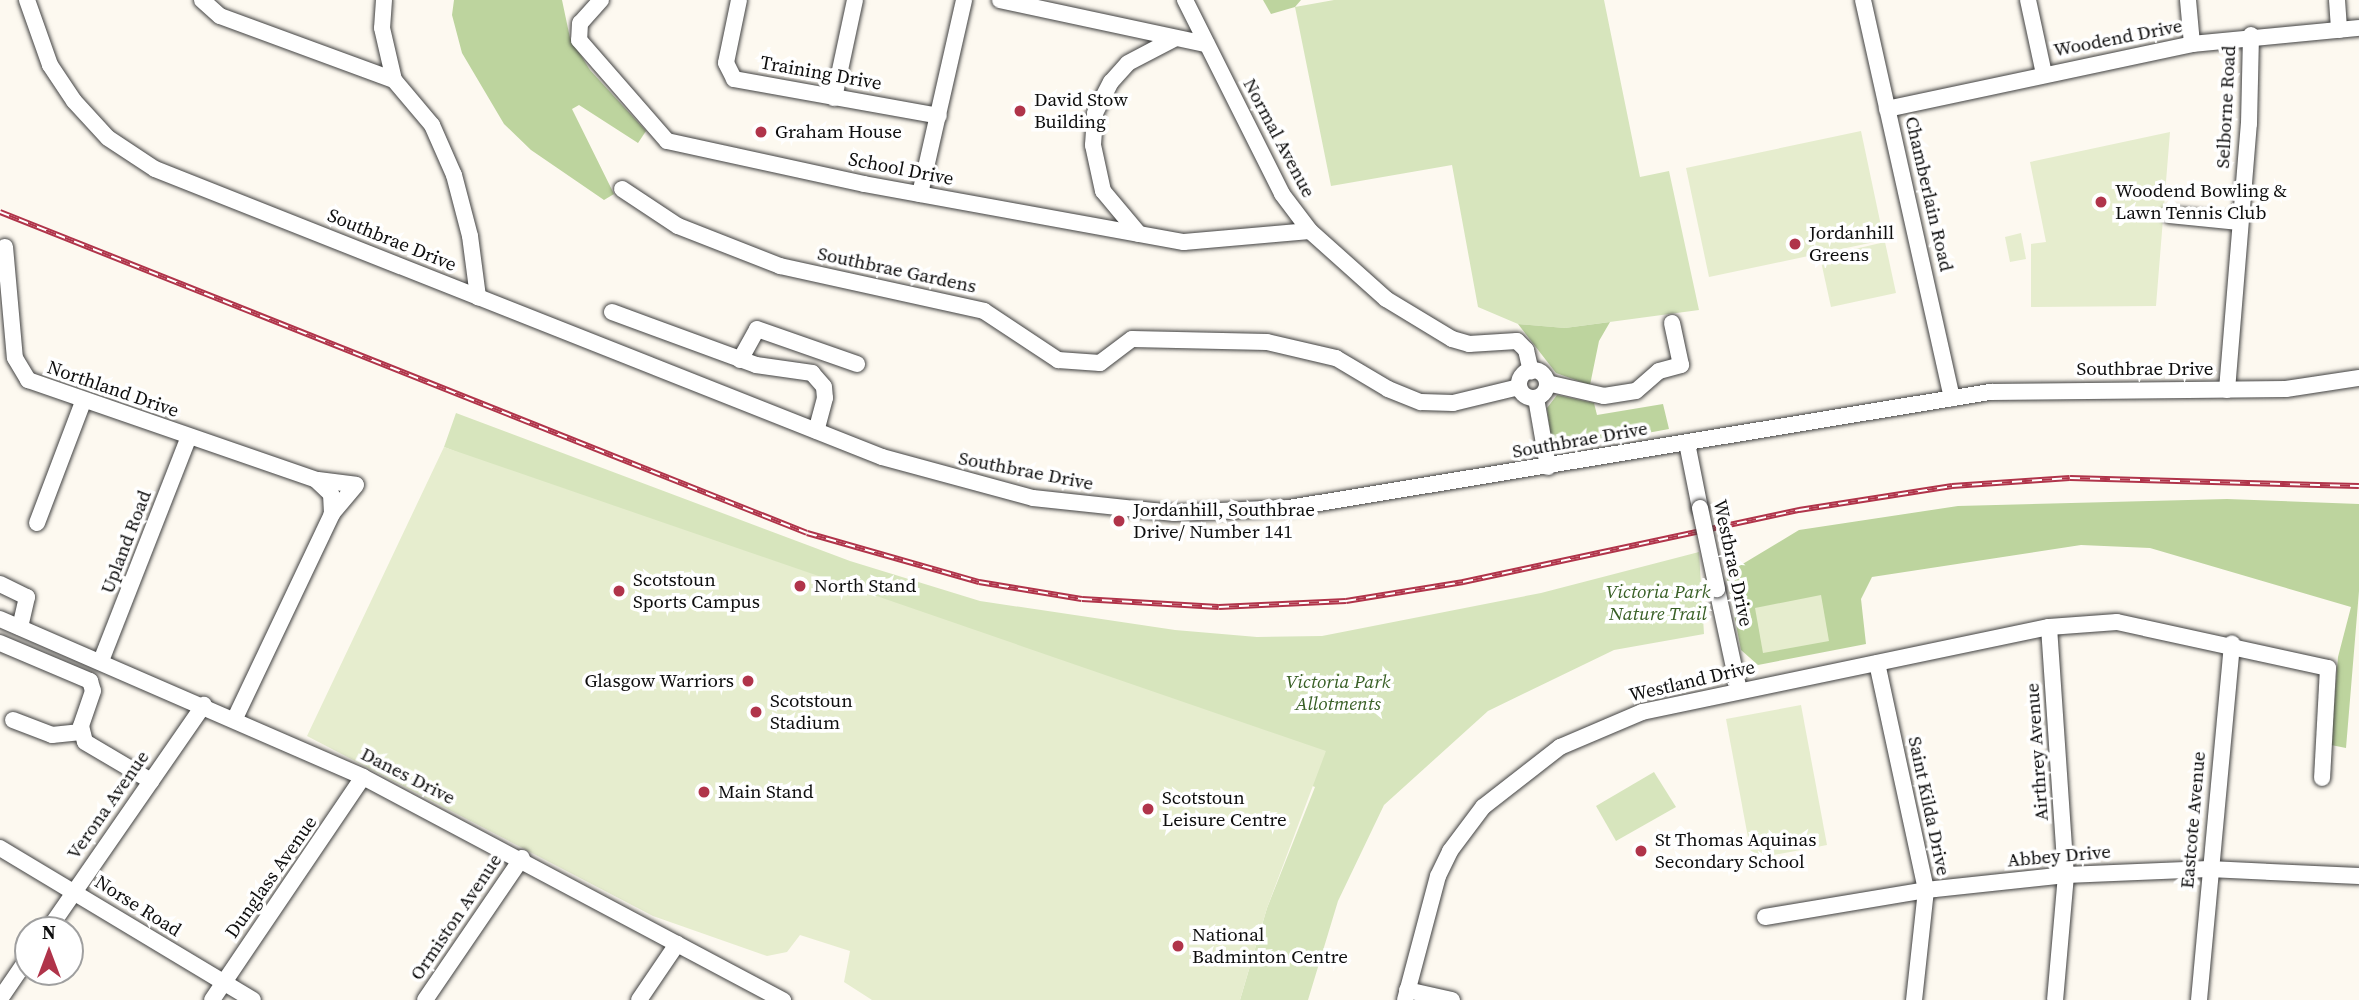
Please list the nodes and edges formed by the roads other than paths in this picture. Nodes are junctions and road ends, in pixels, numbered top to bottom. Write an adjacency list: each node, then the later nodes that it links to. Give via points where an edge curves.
1 (27, 0): 33 (street, Southbrae Drive, via 41,45 60,81 93,124 130,154 187,182)
2 (202, 0): 21 (street, via 219,16)
3 (384, 0): 21 (street, via 382,28)
4 (601, 0): 26 (street, School Drive, via 584,15 579,40 667,141)
5 (739, 0): 22 (street, Training Drive, via 726,63 734,79)
6 (855, 0): 22 (street)
7 (964, 0): 24 (street)
8 (1000, 0): 17 (street)
9 (1185, 0): 18 (street, Normal Avenue)
10 (1863, 0): 23 (street, Chamberlain Road)
11 (2028, 0): 20 (street)
12 (2188, 0): 19 (street)
13 (2337, 0): 15 (street)
14 (2359, 28): 15 (street, Woodend Drive)
15 (2339, 30): 16 (street, Woodend Drive)
16 (2251, 35): 19 (street, Woodend Drive); 28 (street, Selborne Road, via 2250,111)
17 (1174, 39): 18 (street); 30 (street, via 1128,63 1111,82 1095,113 1093,145 1103,191)
18 (1206, 44): 29 (street, Normal Avenue, via 1282,194)
19 (2192, 44): 20 (street, Woodend Drive)
20 (2044, 74): 23 (street, Woodend Drive)
21 (394, 80): 33 (street, via 432,125 454,175 470,236)
22 (834, 98): 24 (street, Training Drive)
23 (1887, 110): 45 (street, Chamberlain Road)
24 (939, 116): 26 (street)
25 (622, 189): 42 (street, Southbrae Gardens, via 678,226 780,266 984,311 1058,360 1100,363 1132,339 1267,342 1336,358 1388,389 1421,402 1453,403)
26 (920, 194): 30 (street, School Drive)
27 (2170, 215): 28 (street)
28 (2239, 222): 43 (street, Selborne Road)
29 (1310, 231): 30 (street, School Drive, via 1184,242); 39 (street, Normal Avenue, via 1386,299 1452,339 1469,344 1517,341 1526,350)
30 (1139, 234)
31 (5, 247): 32 (street, Northland Drive)
32 (5, 297): 38 (street, Northland Drive)
33 (478, 297): 47 (street, Southbrae Drive)
34 (612, 312): 36 (street)
35 (1672, 323): 41 (street, via 1681,365 1659,372 1636,391 1604,396)
36 (740, 360): 37 (street, via 757,329); 47 (street, via 812,373 819,379 825,398)
37 (857, 364)
38 (8, 365): 46 (street, Northland Drive, via 32,383)
39 (1531, 371): 41 (street, via 1539,372); 42 (street, via 1521,378)
40 (2359, 379): 43 (street, Southbrae Drive, via 2286,390)
41 (1547, 383): 44 (street)
42 (1520, 387): 44 (street, via 1524,394)
43 (2227, 390): 45 (street, Southbrae Drive, via 2029,390)
44 (1536, 398): 50 (street)
45 (1952, 398): 49 (street, Southbrae Drive)
46 (83, 402): 48 (street, Northland Drive); 53 (street)
47 (817, 431): 50 (street, Southbrae Drive, via 911,467 1006,492 1174,513 1318,505)
48 (188, 437): 51 (street, Northland Drive); 60 (street, Upland Road)
49 (1687, 443): 50 (street, Southbrae Drive); 62 (street, Westbrae Drive, bridge)
50 (1548, 467)
51 (316, 480): 52 (street, via 331,494); 52 (street, Northland Drive, via 356,485)
52 (332, 514): 64 (street, Northland Drive)
53 (37, 523)
54 (0, 584): 56 (street, via 27,597)
55 (0, 619): 56 (street, Danes Drive)
56 (20, 627): 60 (street, Danes Drive)
57 (2049, 627): 59 (street, Westland Drive, via 2090,622 2141,625); 61 (street, Westland Drive); 73 (street, Airthrey Avenue)
58 (0, 643): 66 (street, via 90,681 93,691)
59 (2232, 644): 68 (street, Westland Drive, via 2328,668); 72 (street, Eastcote Avenue)
60 (101, 661): 63 (street, Danes Drive)
61 (1877, 663): 62 (street, Westland Drive); 76 (street, Saint Kilda Drive)
62 (1739, 691): 82 (street, Westland Drive, via 1604,725 1550,753 1483,807 1450,851 1438,876)
63 (204, 705): 64 (street, Danes Drive); 69 (street, Verona Avenue)
64 (234, 718): 67 (street, Danes Drive)
65 (13, 720): 66 (street, via 51,734)
66 (81, 733): 69 (street, via 95,752)
67 (363, 777): 71 (street, Danes Drive); 81 (street, Dunglass Avenue)
68 (2322, 778)
69 (151, 781): 75 (street, Verona Avenue)
70 (0, 848): 75 (street, Norse Road)
71 (522, 858): 79 (street, Danes Drive); 86 (street, Ormiston Avenue)
72 (2209, 869): 73 (street, Abbey Drive); 74 (street, Abbey Drive); 92 (street, Eastcote Avenue)
73 (2067, 874): 76 (street, Abbey Drive); 91 (street, Airthrey Avenue)
74 (2359, 876)
75 (74, 891): 77 (street, Verona Avenue); 81 (street, Norse Road)
76 (1926, 891): 78 (street, Abbey Drive); 90 (street, Saint Kilda Drive)
77 (57, 916)
78 (1765, 917)
79 (677, 944): 87 (street); 88 (street, Danes Drive)
80 (14, 978): 83 (street)
81 (223, 983): 84 (street, Dunglass Avenue); 85 (street, Norse Road)
82 (1406, 995): 89 (street)
83 (0, 999)
84 (212, 1000)
85 (253, 1000)
86 (425, 1000)
87 (639, 1000)
88 (783, 1000)
89 (1452, 1000)
90 (1914, 1000)
91 (2055, 1000)
92 (2199, 1000)

